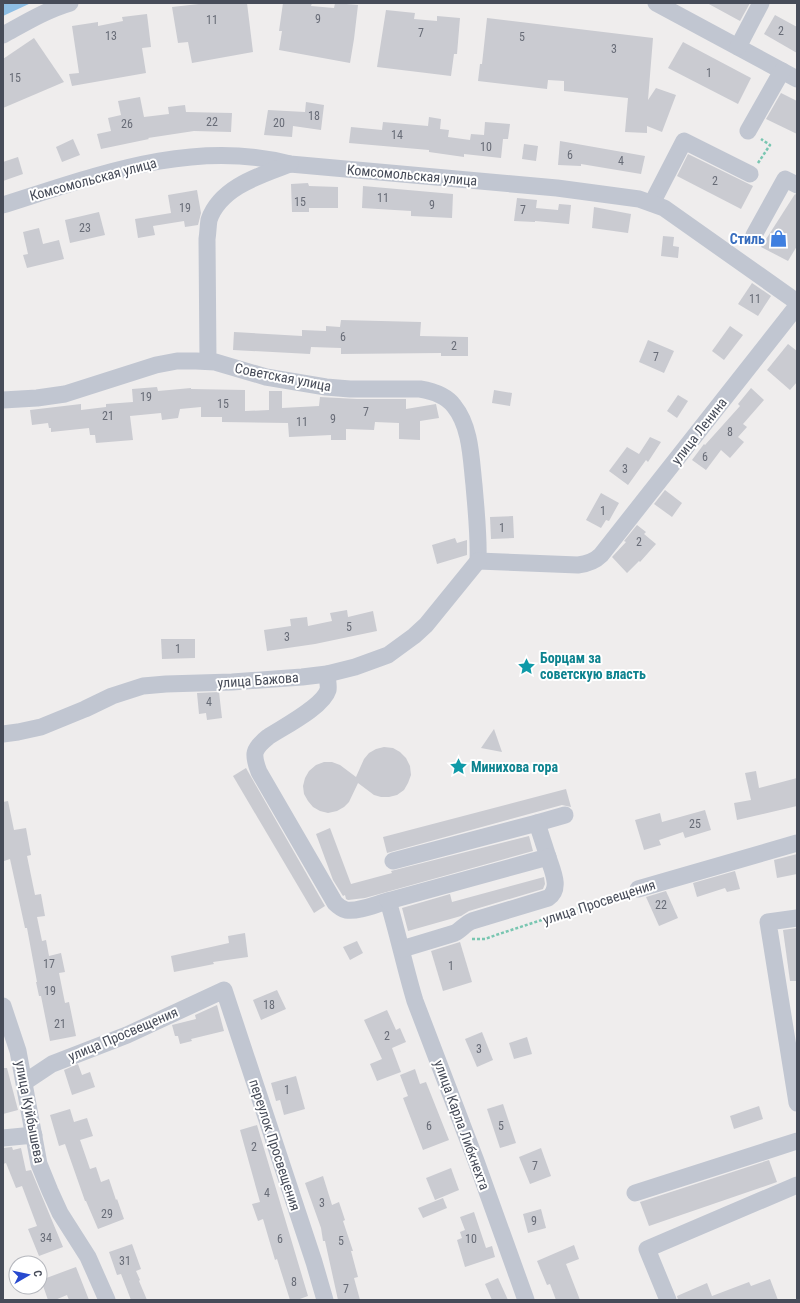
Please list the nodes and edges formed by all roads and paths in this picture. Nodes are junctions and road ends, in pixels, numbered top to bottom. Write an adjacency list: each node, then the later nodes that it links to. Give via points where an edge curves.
1 (70, 3): 4 (street, via 50,10)
2 (656, 3): 5 (street)
3 (761, 3): 5 (street)
4 (3, 34)
5 (738, 47): 6 (street)
6 (790, 75): 7 (street)
7 (748, 131): 9 (path, via 770,145)
8 (290, 164): 11 (street, Комсомольская улица, via 557,188); 12 (street, Комсомольская улица, via 254,156 187,157 94,176); 16 (street, via 249,181 223,198 209,221)
9 (750, 174): 11 (street, via 684,141)
10 (797, 185): 13 (street, via 785,179)
11 (652, 203): 14 (street, Комсомольская улица, via 688,224)
12 (3, 205)
13 (754, 234)
14 (797, 302)
15 (797, 306): 18 (street, улица Ленина, via 595,560 578,565)
16 (208, 361): 17 (street, Советская улица, via 170,362 64,394); 18 (street, Советская улица, via 266,377 311,385 350,389 420,389 446,398 460,414 468,439)
17 (3, 400)
18 (478, 561): 19 (street, улица Бажова, via 426,625 399,648 361,665)
19 (327, 674): 20 (street, улица Бажова, via 143,686 112,696 41,727); 27 (street, via 328,689 324,698 317,706 261,743 254,754 254,759 259,772 335,903 346,910 354,910)
20 (3, 734)
21 (565, 814): 22 (street)
22 (537, 823): 24 (street); 25 (street)
23 (797, 843): 26 (street, улица Просвещения)
24 (548, 858): 27 (street); 29 (street, via 556,886 553,895 472,921)
25 (393, 861)
26 (638, 889): 29 (path, улица Просвещения, via 485,939 473,939)
27 (388, 901): 30 (street, улица Карла Либкнехта)
28 (797, 918): 34 (street, via 768,922)
29 (455, 933): 30 (street)
30 (402, 949): 42 (street, улица Карла Либкнехта, via 415,1001)
31 (224, 990): 33 (street, улица Просвещения, via 127,1035 52,1064); 41 (street, переулок Просвещения)
32 (3, 1006): 33 (street, улица Куйбышева, via 18,1051)
33 (24, 1082): 35 (street, улица Куйбышева)
34 (797, 1104)
35 (34, 1135): 36 (street); 40 (street, улица Куйбышева, via 39,1164 50,1191 69,1229 88,1257)
36 (3, 1138)
37 (797, 1141): 39 (street)
38 (797, 1185): 43 (street, via 647,1249)
39 (635, 1192)
40 (107, 1300)
41 (325, 1300)
42 (526, 1300)
43 (668, 1300)

